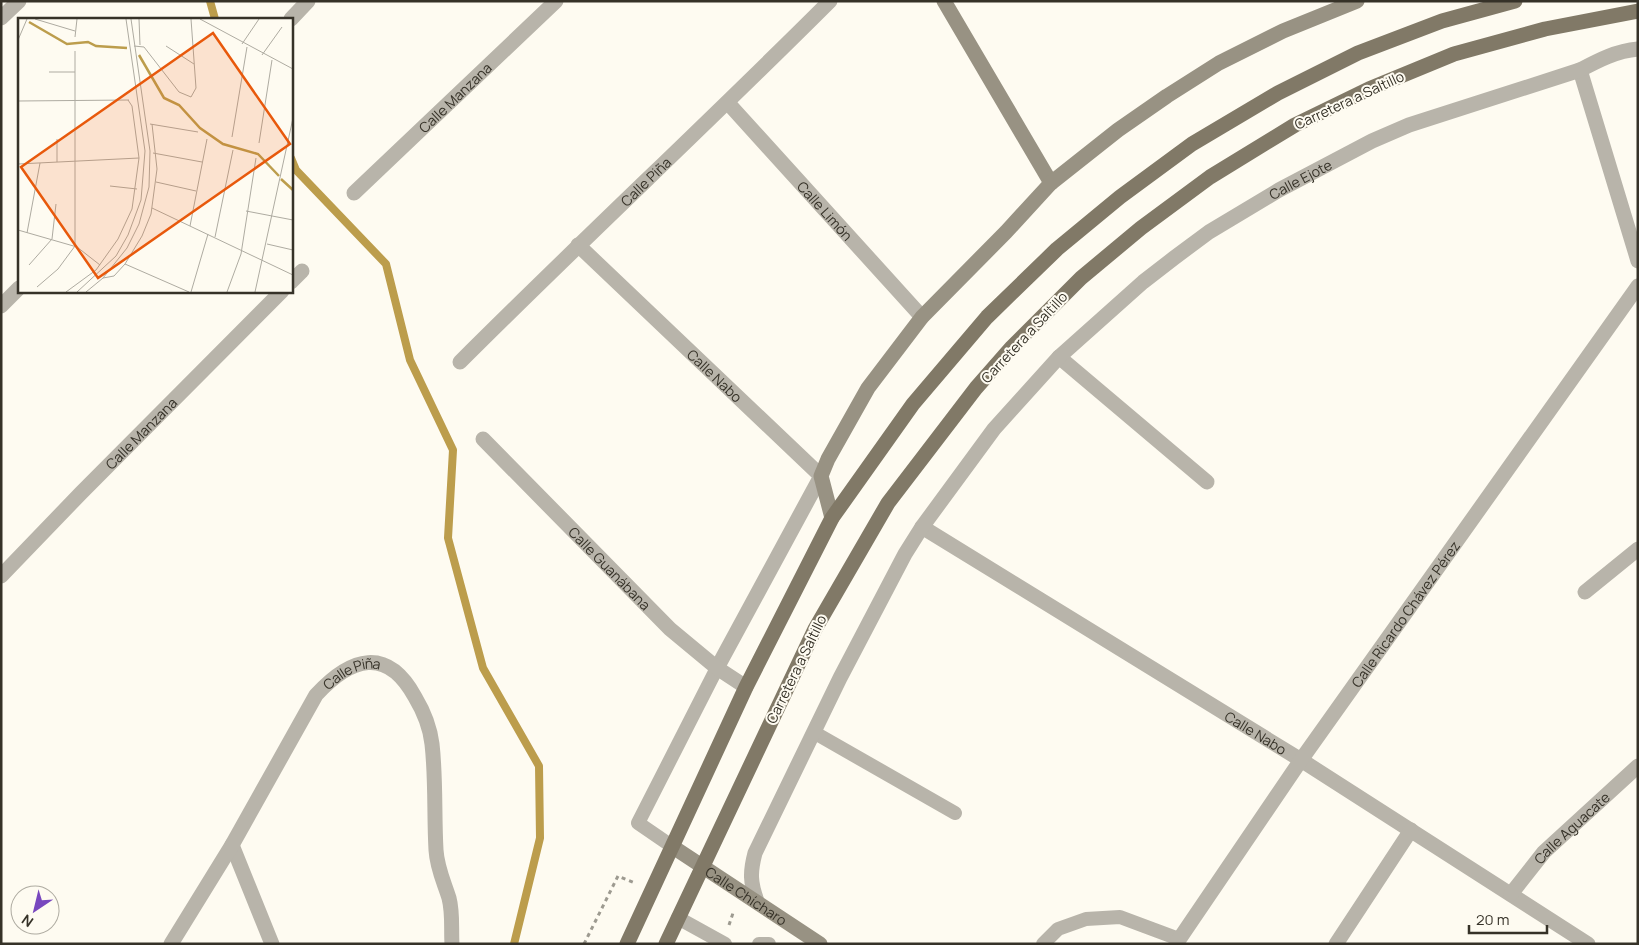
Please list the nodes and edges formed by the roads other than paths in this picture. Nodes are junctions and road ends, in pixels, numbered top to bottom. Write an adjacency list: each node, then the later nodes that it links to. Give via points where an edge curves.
1 (20, 1): 9 (street)
2 (308, 1): 10 (street)
3 (556, 1): 15 (street, Calle Manzana)
4 (830, 1): 13 (street, Calle Piña)
5 (944, 1): 14 (street)
6 (1357, 1): 14 (street, via 1283,31 1220,63 1118,130)
7 (1515, 1): 30 (main road, via 1442,21 1358,53 1278,93 1192,144 1120,197 1057,249 981,324 913,404)
8 (1638, 11): 44 (main road, Carretera a Saltillo, via 1545,29 1454,54 1369,89 1295,125 1210,177 1081,278 976,388 888,503 815,629)
9 (1, 18)
10 (292, 18)
11 (1638, 49): 12 (street, Calle Ejote, via 1605,56)
12 (1580, 70): 17 (street); 25 (street, Calle Ejote, via 1409,125 1279,190 1209,232 1174,258)
13 (728, 103): 16 (street, Calle Piña); 24 (street, Calle Limón)
14 (1051, 183): 24 (street)
15 (354, 193)
16 (578, 245): 26 (street, Calle Piña); 28 (street, Calle Nabo)
17 (1638, 261)
18 (302, 271): 19 (street)
19 (292, 281)
20 (1638, 286): 38 (street, Calle Ricardo Chávez Pérez)
21 (18, 289): 23 (street)
22 (281, 292): 33 (street, Calle Manzana)
23 (1, 306)
24 (922, 317): 28 (street, via 868,388 828,459)
25 (1059, 357): 29 (street); 31 (street, Calle Ejote, via 994,429)
26 (460, 362)
27 (483, 439): 35 (street, Calle Guanábana, via 670,629)
28 (822, 476): 30 (street); 35 (street)
29 (1207, 482)
30 (832, 518): 36 (main road)
31 (922, 527): 37 (street, Calle Ejote, via 888,586); 38 (street, Calle Nabo)
32 (1638, 549): 34 (street)
33 (1, 576)
34 (1585, 592)
35 (717, 668): 36 (street, Calle Guanábana); 43 (lane, via 638,823)
36 (746, 687): 43 (main road)
37 (814, 732): 40 (lane); 46 (street, Calle Ejote, via 755,853 750,870)
38 (1301, 760): 41 (street, Calle Nabo); 48 (street, Calle Ricardo Chávez Pérez)
39 (1638, 766): 45 (street, Calle Aguacate, via 1544,852)
40 (955, 813)
41 (1411, 830): 45 (street, Calle Nabo); 59 (street)
42 (232, 845): 50 (street, Calle Piña); 51 (street); 52 (street, Calle Piña, via 316,695 336,675 351,667 365,662 389,666 404,678 428,725 432,743 436,852 449,899)
43 (673, 847): 44 (street, Calle Chícharo); 53 (main road)
44 (704, 867): 46 (street, Calle Chícharo); 47 (main road, Carretera a Saltillo)
45 (1511, 894): 60 (street, Calle Nabo)
46 (757, 901): 57 (street, Calle Chícharo)
47 (678, 918): 49 (lane); 54 (main road, Carretera a Saltillo)
48 (1177, 941): 58 (lane, via 1120,917 1086,919 1058,929)
49 (724, 943)
50 (171, 944)
51 (272, 944)
52 (452, 944)
53 (627, 944)
54 (666, 944)
55 (759, 944): 56 (lane)
56 (769, 944)
57 (820, 944)
58 (1043, 944)
59 (1336, 944)
60 (1588, 944)

